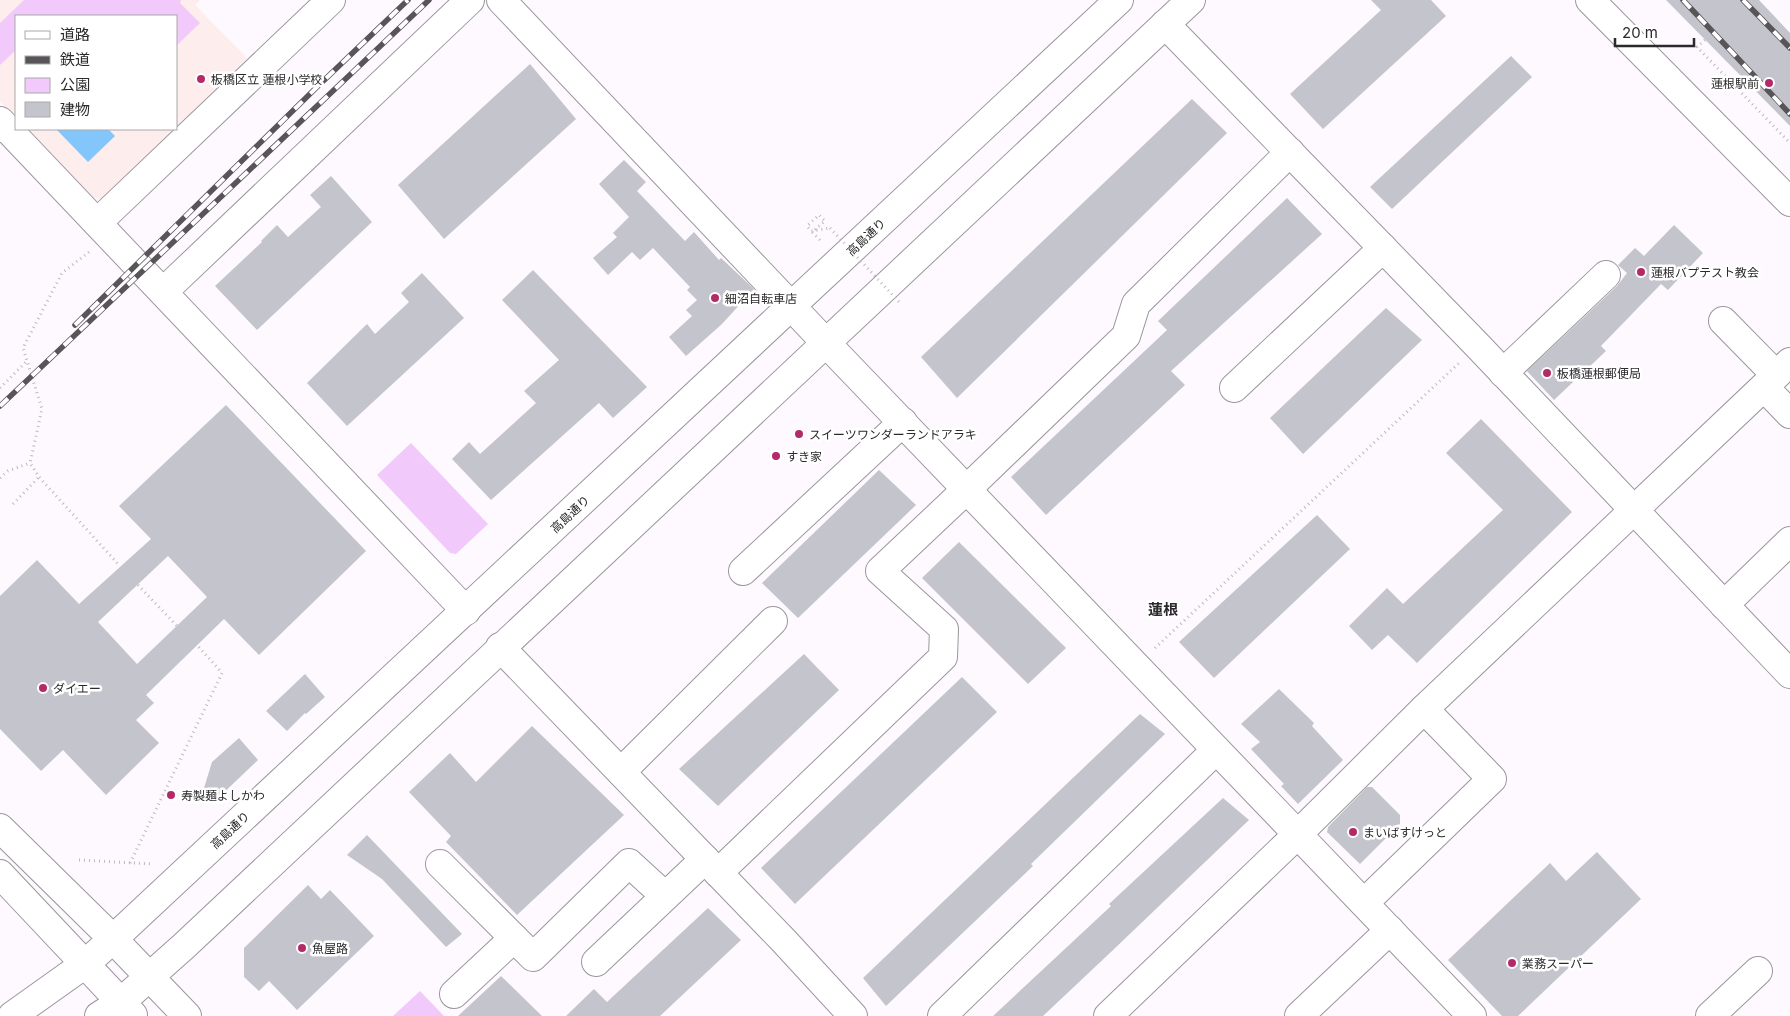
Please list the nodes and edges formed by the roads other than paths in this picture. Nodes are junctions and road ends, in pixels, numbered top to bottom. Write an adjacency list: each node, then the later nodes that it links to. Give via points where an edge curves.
1 (331, 0): 11 (street)
2 (470, 0): 14 (street)
3 (501, 0): 15 (street)
4 (1119, 0): 15 (street, 高島通り)
5 (1191, 0): 7 (street)
6 (1590, 0): 10 (street)
7 (1165, 24): 9 (street); 17 (street)
8 (0, 121): 11 (street)
9 (1290, 152): 12 (street); 23 (street, via 1136,304 1126,336)
10 (1790, 202)
11 (103, 229): 14 (street)
12 (1383, 248): 18 (street); 20 (street)
13 (1606, 275): 18 (street)
14 (163, 292): 28 (street)
15 (793, 306): 17 (street); 28 (street, 高島通り)
16 (1723, 321): 19 (street)
17 (826, 343): 22 (street); 30 (street)
18 (1503, 373): 24 (street)
19 (1777, 374): 21 (street); 24 (street)
20 (1234, 388)
21 (1790, 414)
22 (903, 422): 23 (street); 26 (street)
23 (967, 489): 33 (street); 38 (street, via 880,571 944,630 943,657)
24 (1633, 511): 27 (street); 32 (street)
25 (1790, 541): 27 (street)
26 (743, 571)
27 (1724, 605): 31 (street)
28 (466, 611): 44 (street, 高島通り)
29 (773, 621): 34 (street)
30 (500, 647): 34 (street); 48 (street)
31 (1790, 674)
32 (1424, 710): 36 (street); 41 (street, via 1492,780)
33 (1216, 750): 36 (street); 54 (street)
34 (620, 772): 38 (street)
35 (0, 828): 44 (street)
36 (1298, 834): 41 (street); 55 (street)
37 (440, 864): 43 (street)
38 (712, 866): 40 (street); 53 (street)
39 (0, 874): 46 (street)
40 (665, 896): 43 (street, via 629,863 533,957); 45 (street)
41 (1364, 903): 42 (street)
42 (1390, 930): 56 (street); 57 (street)
43 (514, 938): 49 (street)
44 (113, 939): 46 (street, 高島通り); 48 (street)
45 (596, 962)
46 (85, 964): 50 (street); 51 (street, 高島通り)
47 (1758, 971): 58 (street)
48 (150, 977): 50 (street); 52 (street)
49 (454, 994)
50 (118, 1011)
51 (12, 1016)
52 (187, 1016)
53 (853, 1016)
54 (942, 1016)
55 (1108, 1016)
56 (1299, 1016)
57 (1472, 1016)
58 (1710, 1016)

